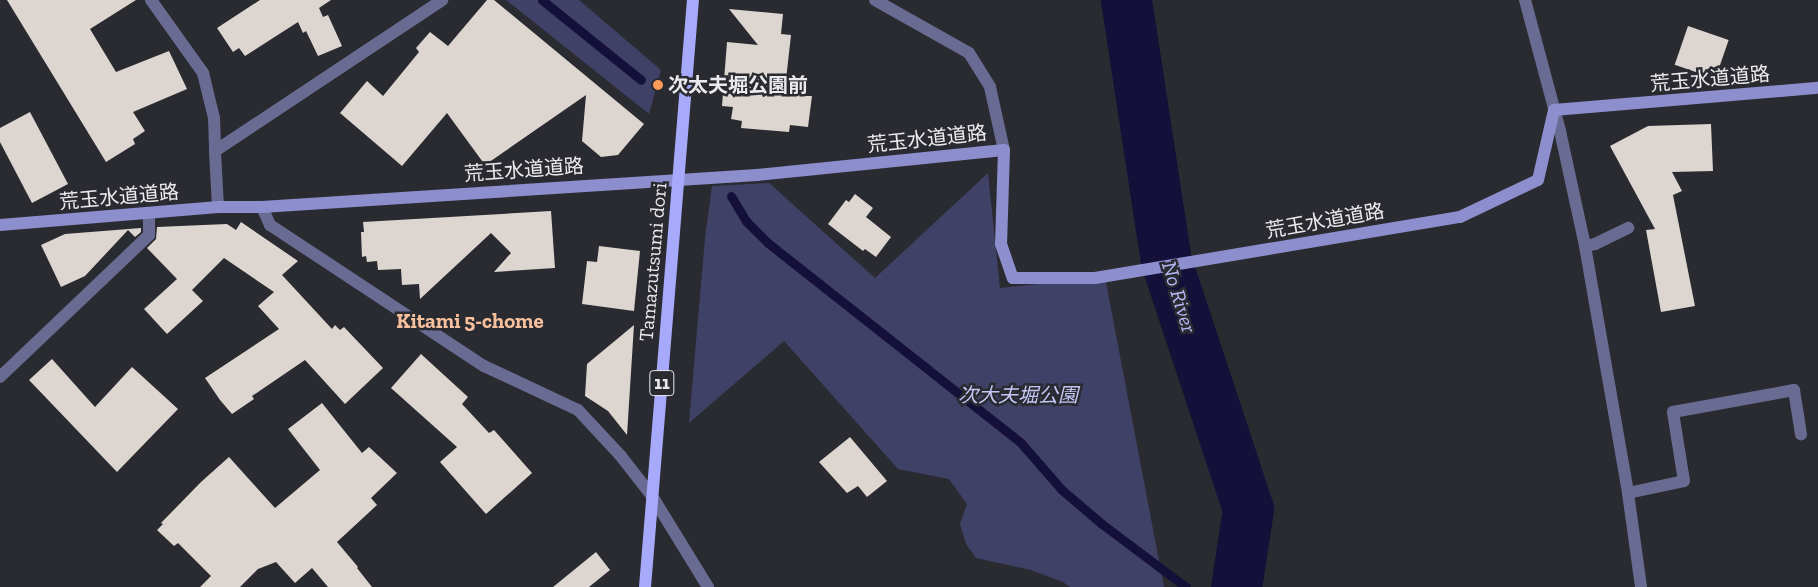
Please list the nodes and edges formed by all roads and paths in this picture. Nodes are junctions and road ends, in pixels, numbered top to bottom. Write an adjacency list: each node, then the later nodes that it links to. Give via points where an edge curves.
1 (151, 0): 8 (street, via 203,73 214,118)
2 (442, 0): 8 (street)
3 (693, 0): 10 (main road, Tamazutsumi dori / 11)
4 (875, 0): 9 (street, via 969,53 990,87)
5 (1524, 0): 7 (street)
6 (1818, 88): 7 (main road, 荒玉水道道路)
7 (1554, 110): 9 (main road, 荒玉水道道路, via 1538,180 1460,217 1105,277 1013,278 1001,244); 16 (street)
8 (215, 150): 12 (street)
9 (1004, 150): 10 (main road, 荒玉水道道路, via 757,175)
10 (679, 179): 11 (main road, 荒玉水道道路); 20 (main road, Tamazutsumi dori / 11)
11 (262, 207): 12 (main road, 荒玉水道道路); 20 (street, via 270,225 484,366 578,410)
12 (218, 208): 13 (main road, 荒玉水道道路)
13 (149, 214): 14 (main road, 荒玉水道道路); 17 (street, via 149,235)
14 (0, 225)
15 (1628, 228): 16 (street)
16 (1585, 246): 19 (street)
17 (0, 377)
18 (1801, 434): 19 (street, via 1794,390 1673,412 1684,480)
19 (1628, 492): 23 (street)
20 (652, 496): 21 (main road, Tamazutsumi dori / 11); 22 (street)
21 (645, 587)
22 (708, 587)
23 (1641, 587)

